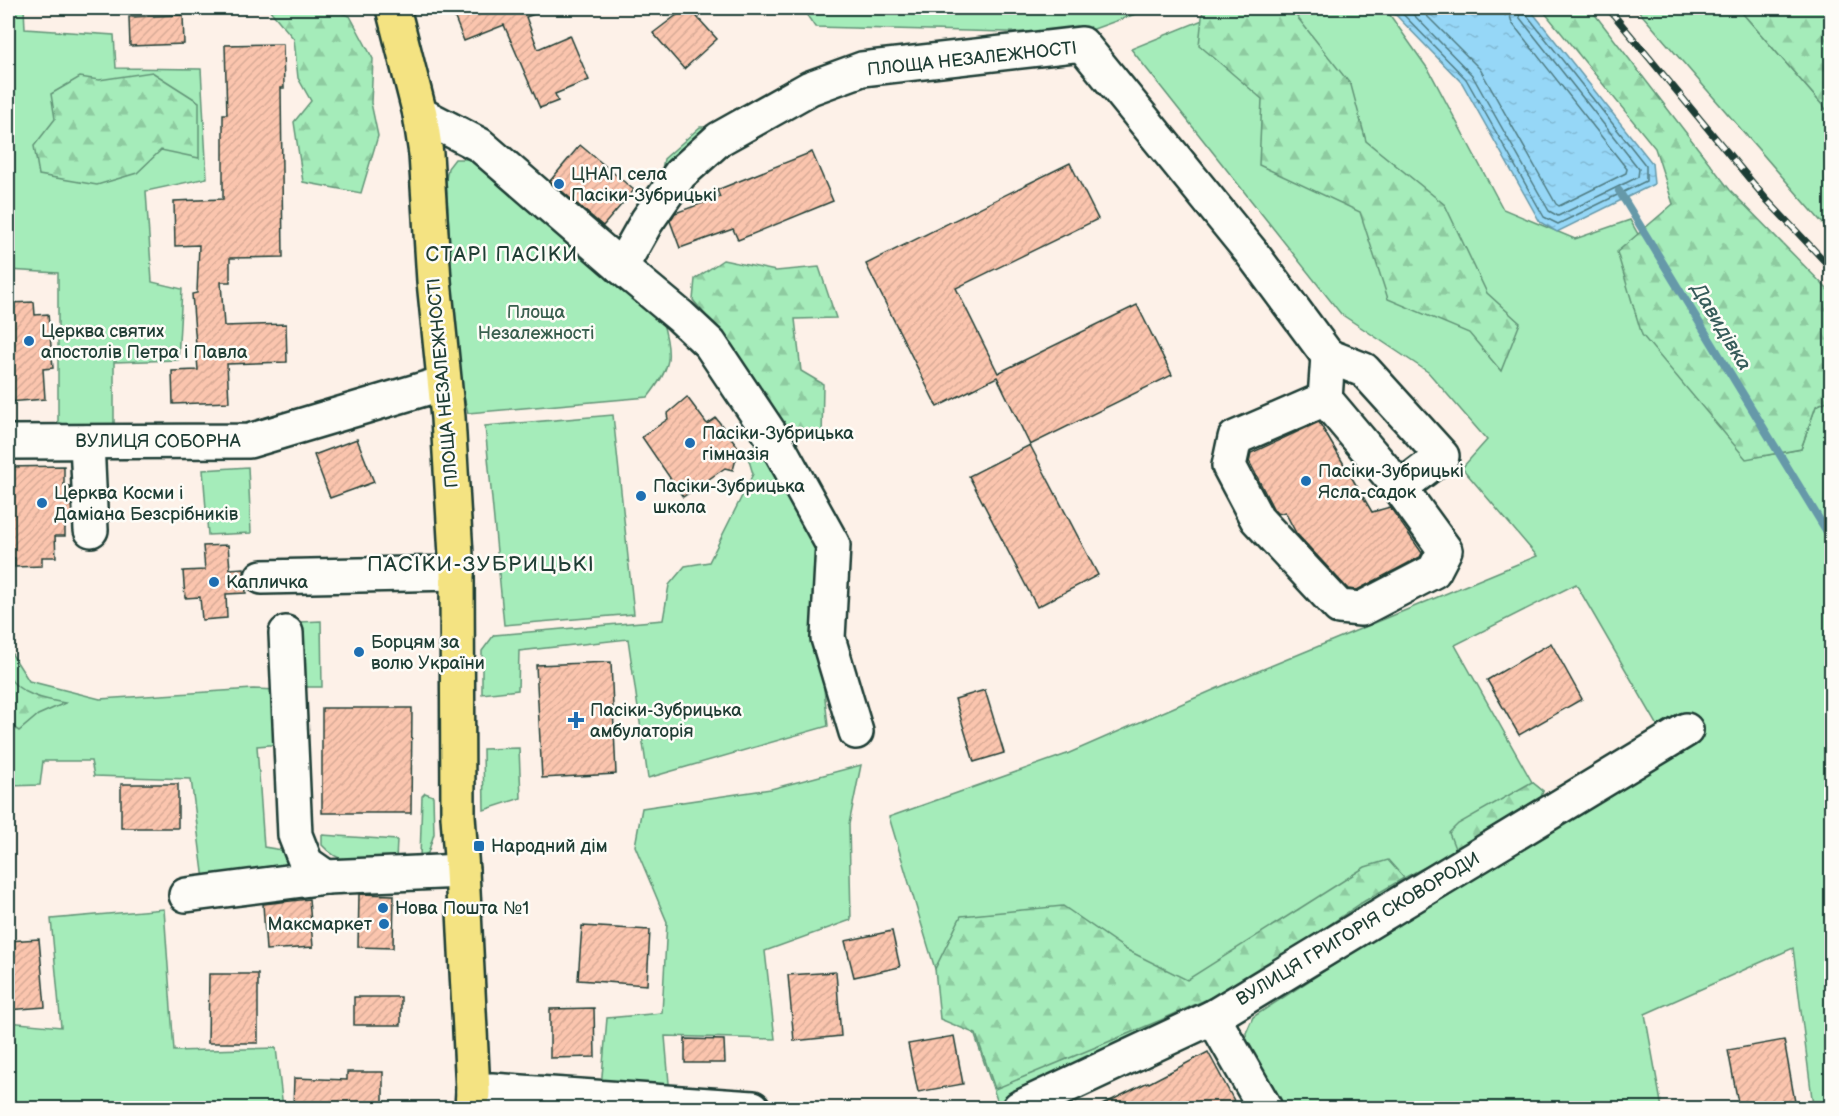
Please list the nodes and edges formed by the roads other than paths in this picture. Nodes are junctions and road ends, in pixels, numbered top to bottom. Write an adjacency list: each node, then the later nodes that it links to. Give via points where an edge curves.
1 (393, 8): 2 (main road, ПЛОЩА НЕЗАЛЕЖНОСТІ)
2 (420, 114): 3 (street, via 480,145); 5 (main road, ПЛОЩА НЕЗАЛЕЖНОСТІ)
3 (621, 267): 4 (street, ПЛОЩА НЕЗАЛЕЖНОСТІ, via 680,174 719,139 810,88 862,69 1082,44 1251,252); 15 (street, via 710,344 777,444 833,545 828,638)
4 (1328, 356): 6 (street); 9 (street, via 1364,370 1442,456)
5 (444, 383): 8 (street, ВУЛИЦЯ СОБОРНА, via 249,441); 11 (main road, ПЛОЩА НЕЗАЛЕЖНОСТІ)
6 (1325, 399): 9 (street); 9 (street, via 1235,438 1229,466 1257,519 1340,607 1360,609 1434,571 1445,550)
7 (8, 442): 8 (street, ВУЛИЦЯ СОБОРНА)
8 (87, 442): 10 (street)
9 (1400, 488)
10 (91, 530)
11 (457, 573): 12 (street); 16 (main road, ПЛОЩА НЕЗАЛЕЖНОСТІ, via 458,816)
12 (262, 577)
13 (286, 633): 17 (street, via 296,835 306,863)
14 (1686, 730): 19 (street, ВУЛИЦЯ ГРИГОРІЯ СКОВОРОДИ)
15 (856, 732)
16 (462, 871): 17 (street); 20 (main road, ПЛОЩА НЕЗАЛЕЖНОСТІ)
17 (326, 877): 18 (street)
18 (186, 895)
19 (1213, 1017): 23 (street, ВУЛИЦЯ ГРИГОРІЯ СКОВОРОДИ); 24 (street)
20 (472, 1100): 21 (street, via 492,1090)
21 (624, 1104): 22 (street)
22 (753, 1108)
23 (1019, 1108)
24 (1265, 1108)

